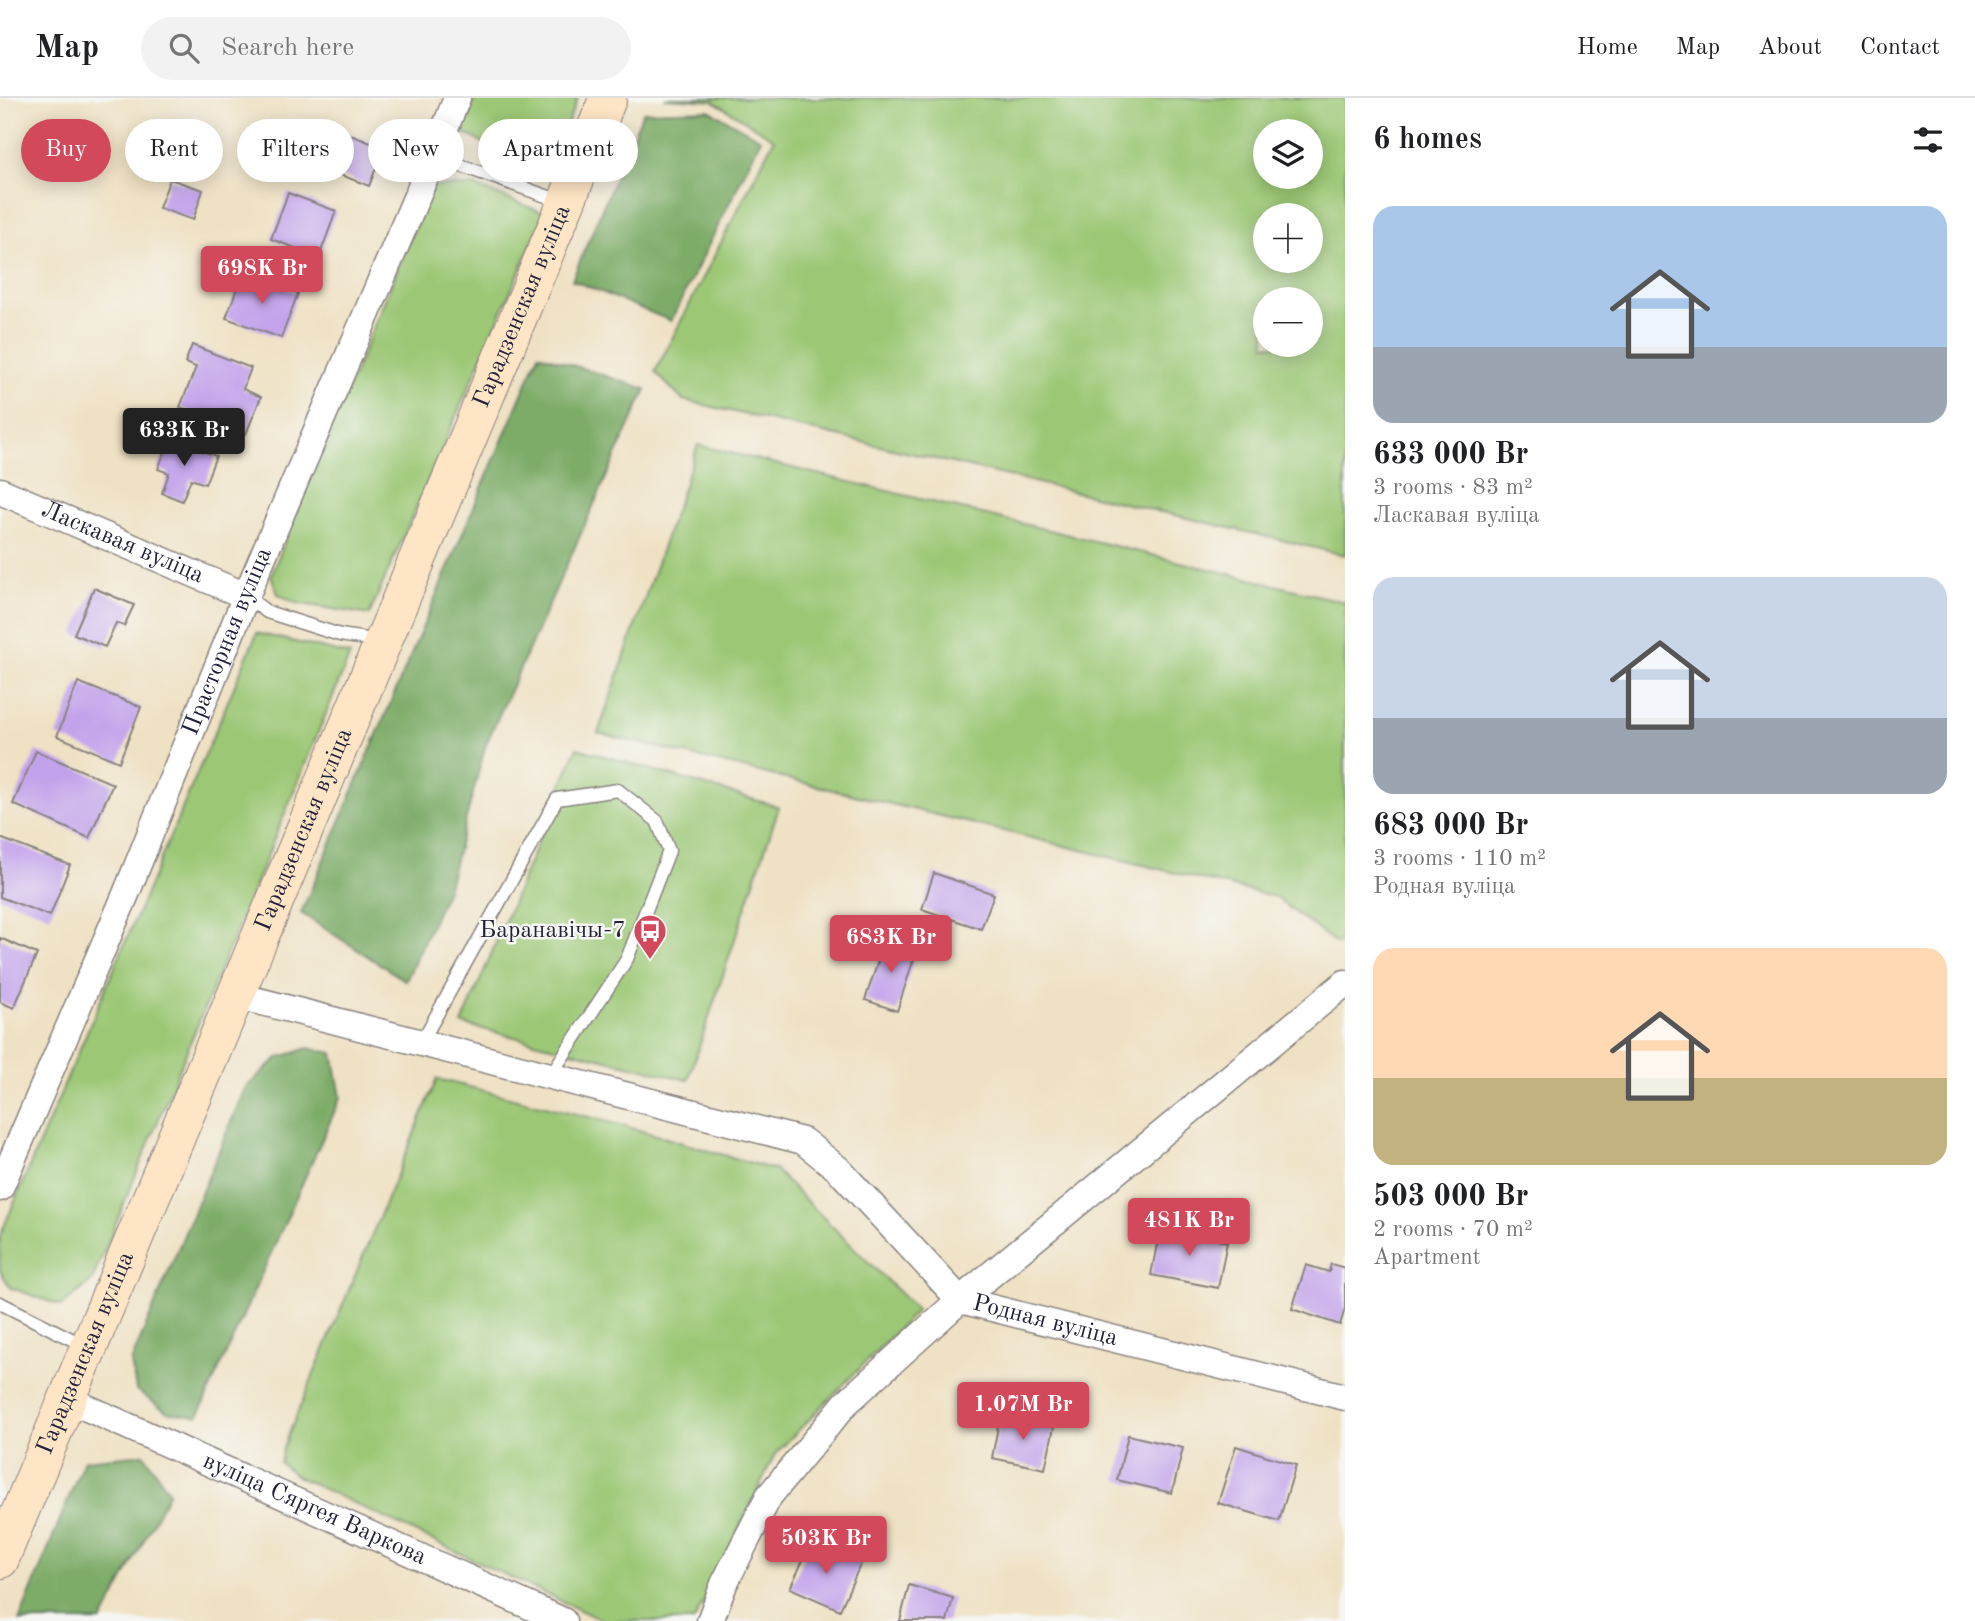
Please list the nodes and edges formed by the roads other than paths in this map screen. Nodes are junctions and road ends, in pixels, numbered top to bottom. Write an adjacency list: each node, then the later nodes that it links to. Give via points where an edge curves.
1 (457, 98): 3 (street, Прасторная вуліца)
2 (608, 98): 6 (main road, Гарадзенская вуліца)
3 (449, 119)
4 (464, 167): 6 (lane)
5 (423, 182): 8 (street, Прасторная вуліца)
6 (566, 203): 9 (main road, Гарадзенская вуліца)
7 (0, 491): 8 (street, Ласкавая вуліца)
8 (246, 596): 9 (lane, via 267,612 340,635); 14 (street, Прасторная вуліца)
9 (383, 642): 11 (main road, Гарадзенская вуліца)
10 (1345, 983): 15 (street)
11 (235, 995): 12 (street); 17 (main road, Гарадзенская вуліца)
12 (421, 1043): 13 (street); 13 (lane, via 557,799 618,790 657,821 669,851 627,959)
13 (550, 1076): 15 (street, Родная вуліца, via 803,1141 838,1169)
14 (0, 1188)
15 (960, 1300): 18 (street, Родная вуліца); 22 (street, via 846,1403 769,1496)
16 (0, 1303): 17 (lane)
17 (87, 1347): 19 (main road, Гарадзенская вуліца)
18 (1345, 1397)
19 (67, 1399): 20 (main road, Гарадзенская вуліца); 21 (street, вуліца Сяргея Варкова)
20 (0, 1560)
21 (563, 1621)
22 (710, 1621)

